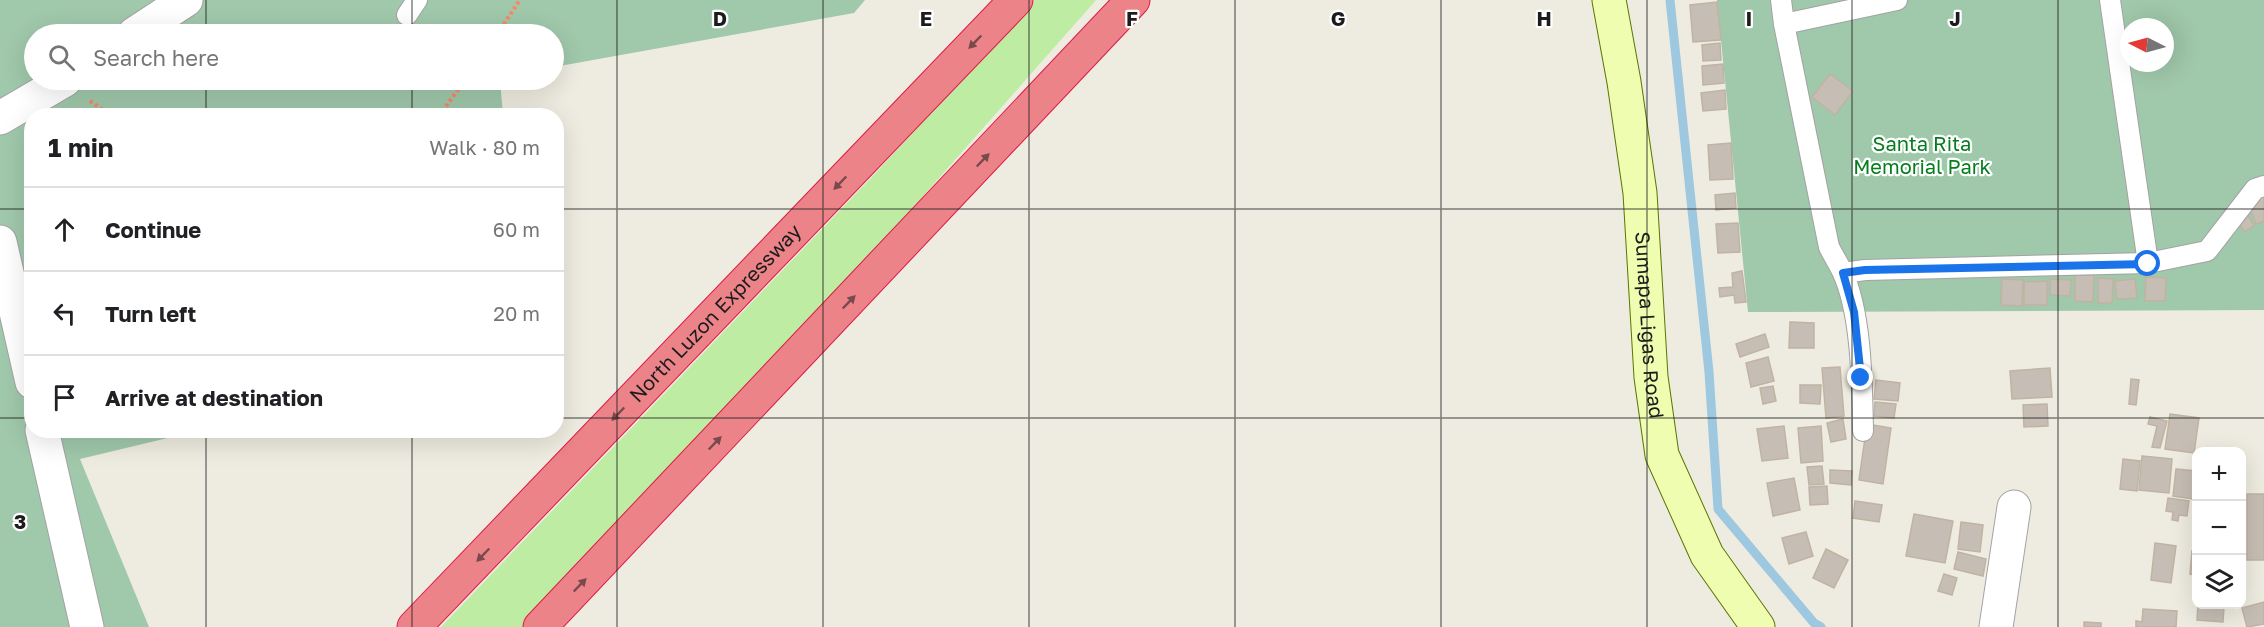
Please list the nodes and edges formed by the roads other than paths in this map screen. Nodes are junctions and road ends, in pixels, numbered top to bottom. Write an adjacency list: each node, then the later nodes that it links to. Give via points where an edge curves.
1 (186, 0): 8 (street)
2 (1016, 0): 21 (highway, North Luzon Expressway, one-way to 21)
3 (1133, 0): 22 (highway, one-way to 3)
4 (1609, 0): 23 (main road, Sumapa Ligas Road, via 1640,193 1651,377 1662,455 1707,555)
5 (1781, 0): 9 (lane)
6 (1897, 0): 9 (lane)
7 (2110, 0): 14 (lane)
8 (149, 24)
9 (1784, 24): 15 (lane, via 1829,247)
10 (48, 90): 11 (street)
11 (0, 118)
12 (2264, 186): 14 (lane, via 2255,189 2207,251)
13 (0, 242): 16 (street)
14 (2148, 264): 15 (lane)
15 (1843, 273): 17 (lane, via 1854,312)
16 (24, 347)
17 (1863, 431)
18 (44, 438): 20 (street)
19 (2014, 507): 24 (street)
20 (87, 627)
21 (414, 627)
22 (540, 627)
23 (1758, 627)
24 (1996, 627)

